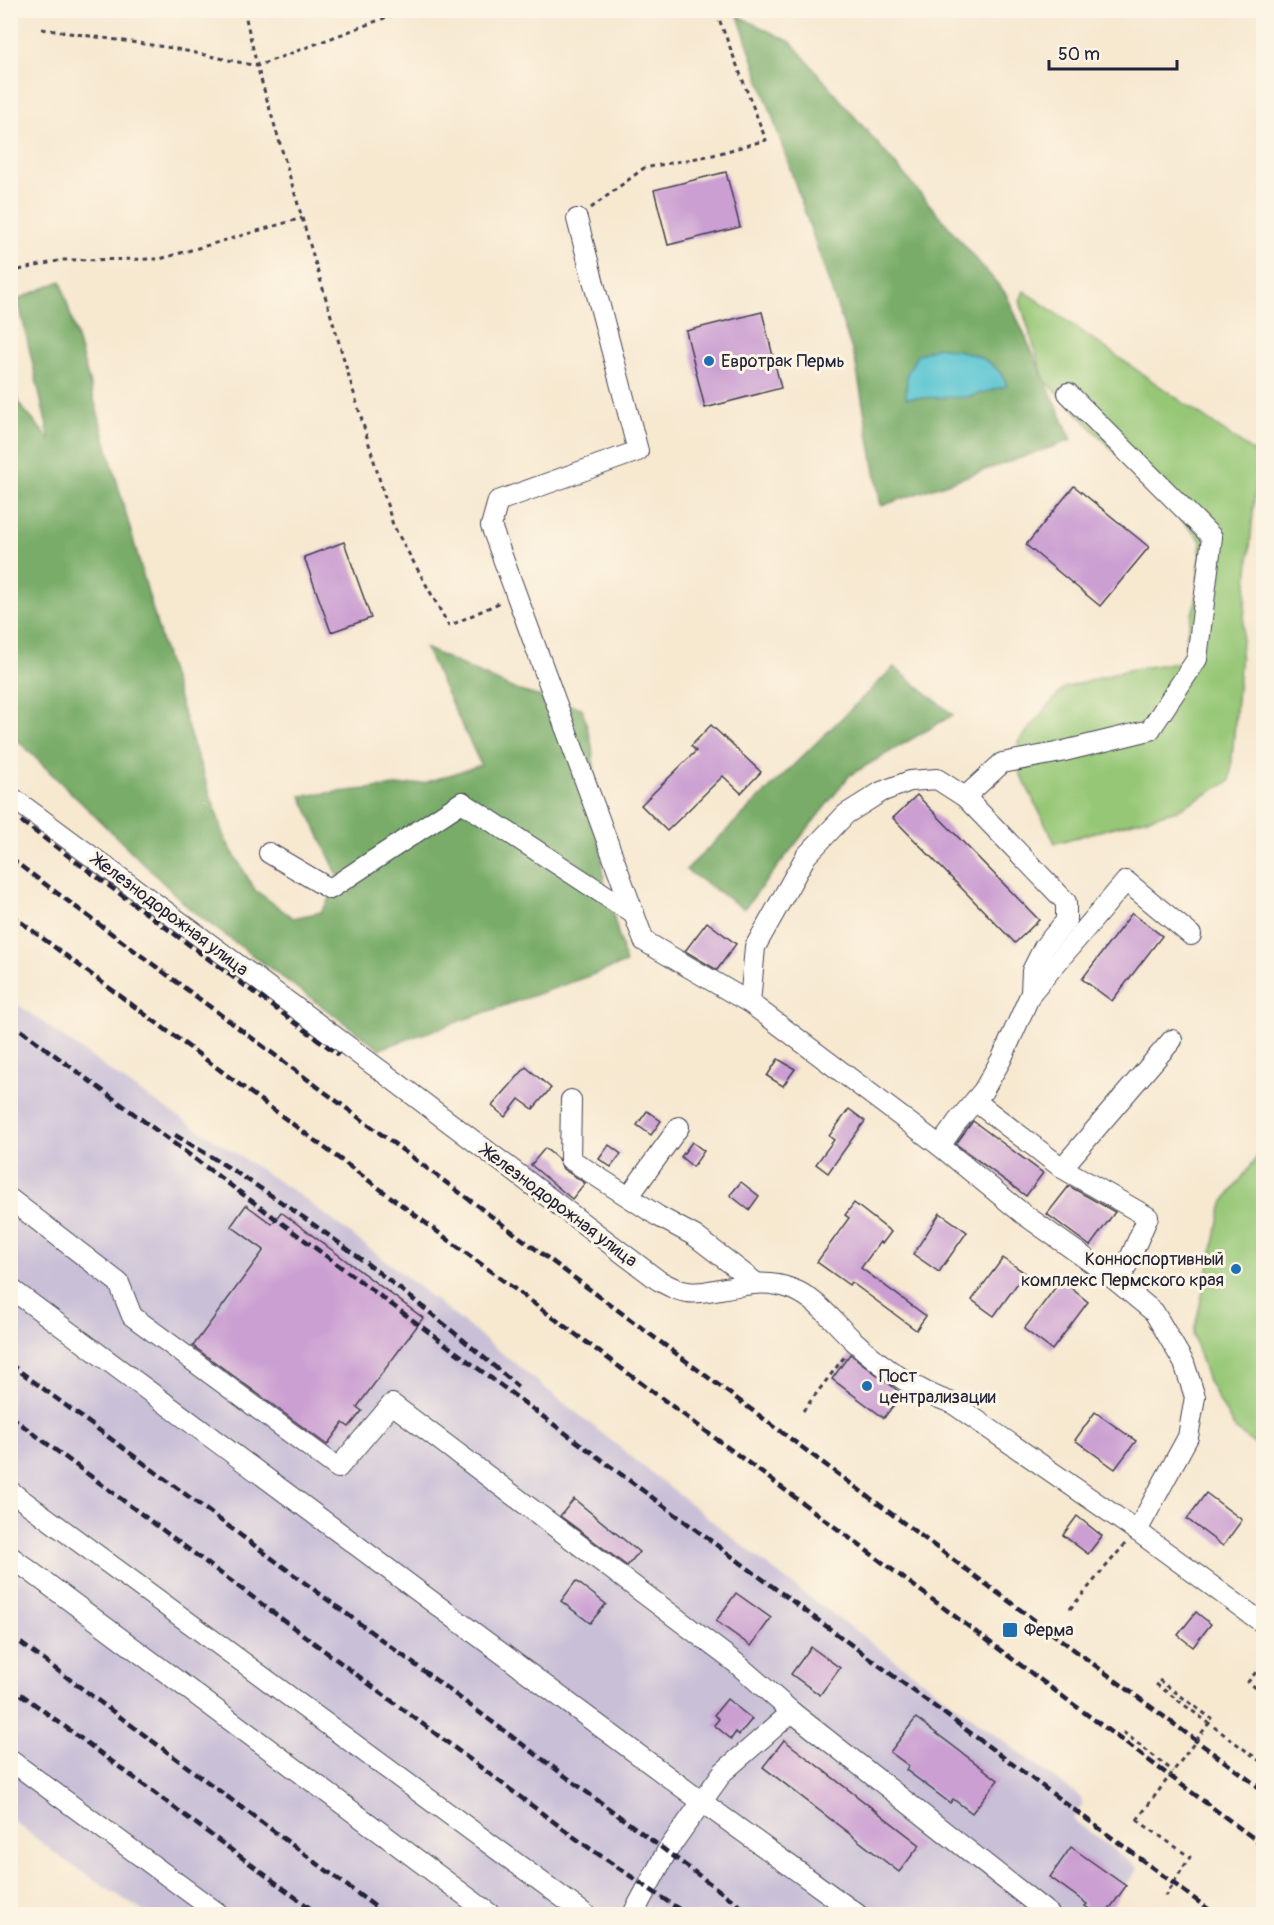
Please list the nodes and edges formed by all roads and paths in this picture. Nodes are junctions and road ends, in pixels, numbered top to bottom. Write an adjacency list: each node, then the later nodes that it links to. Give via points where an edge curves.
1 (244, 10): 5 (path)
2 (406, 10): 5 (path)
3 (712, 10): 7 (path, via 717,14 766,140 644,168)
4 (42, 29): 5 (path, via 172,48)
5 (257, 66): 6 (path)
6 (302, 218): 8 (path, via 160,259 62,260); 10 (path, via 393,525 449,626)
7 (577, 219): 10 (street, via 638,451 498,501 491,526)
8 (10, 272)
9 (1068, 393): 12 (street, via 1212,537 1197,659 1149,730 1002,763)
10 (516, 595): 14 (street)
11 (10, 796): 26 (street, Железнодорожная улица, via 658,1280 689,1293)
12 (965, 797): 16 (street, via 1066,902 1066,921 1044,947 1032,971); 17 (street, via 937,779 910,781 881,792 846,814 806,856 755,946)
13 (269, 853): 14 (street, via 330,889 462,802)
14 (634, 914): 17 (street, via 644,941)
15 (1191, 935): 16 (street, via 1126,881)
16 (1031, 993): 20 (street, via 1001,1060)
17 (750, 1003): 22 (street)
18 (1172, 1040): 23 (street)
19 (571, 1100): 24 (street, via 570,1159)
20 (975, 1101): 22 (street); 23 (street)
21 (679, 1127): 24 (street)
22 (940, 1146): 27 (street, via 1022,1213)
23 (1062, 1168): 27 (street, via 1148,1217)
24 (628, 1196): 26 (street, via 694,1236)
25 (10, 1199): 38 (street, via 119,1283 132,1316 338,1468 392,1404 736,1663)
26 (756, 1282): 29 (street, Железнодорожная улица, via 795,1289 819,1306)
27 (1119, 1283): 32 (street, via 1154,1312 1184,1363 1195,1397 1188,1437)
28 (10, 1288): 43 (street)
29 (855, 1343): 30 (path); 32 (street, Железнодорожная улица, via 891,1373 952,1403)
30 (803, 1411)
31 (10, 1491): 47 (street)
32 (1137, 1531): 34 (path); 35 (street, Железнодорожная улица)
33 (10, 1556): 46 (street)
34 (1070, 1609)
35 (1263, 1624)
36 (1263, 1662): 37 (path, via 1248,1682)
37 (1256, 1688)
38 (792, 1712): 43 (street, via 723,1773); 50 (street)
39 (1123, 1732): 42 (path)
40 (10, 1760): 45 (street)
41 (1263, 1764): 42 (path, bridge, via 1157,1682 1212,1719)
42 (1173, 1771): 44 (path, bridge, via 1137,1820 1190,1857)
43 (702, 1802): 48 (street, via 667,1851); 49 (street)
44 (1165, 1896)
45 (219, 1914)
46 (490, 1914)
47 (585, 1914)
48 (633, 1914)
49 (857, 1914)
50 (1049, 1914)

